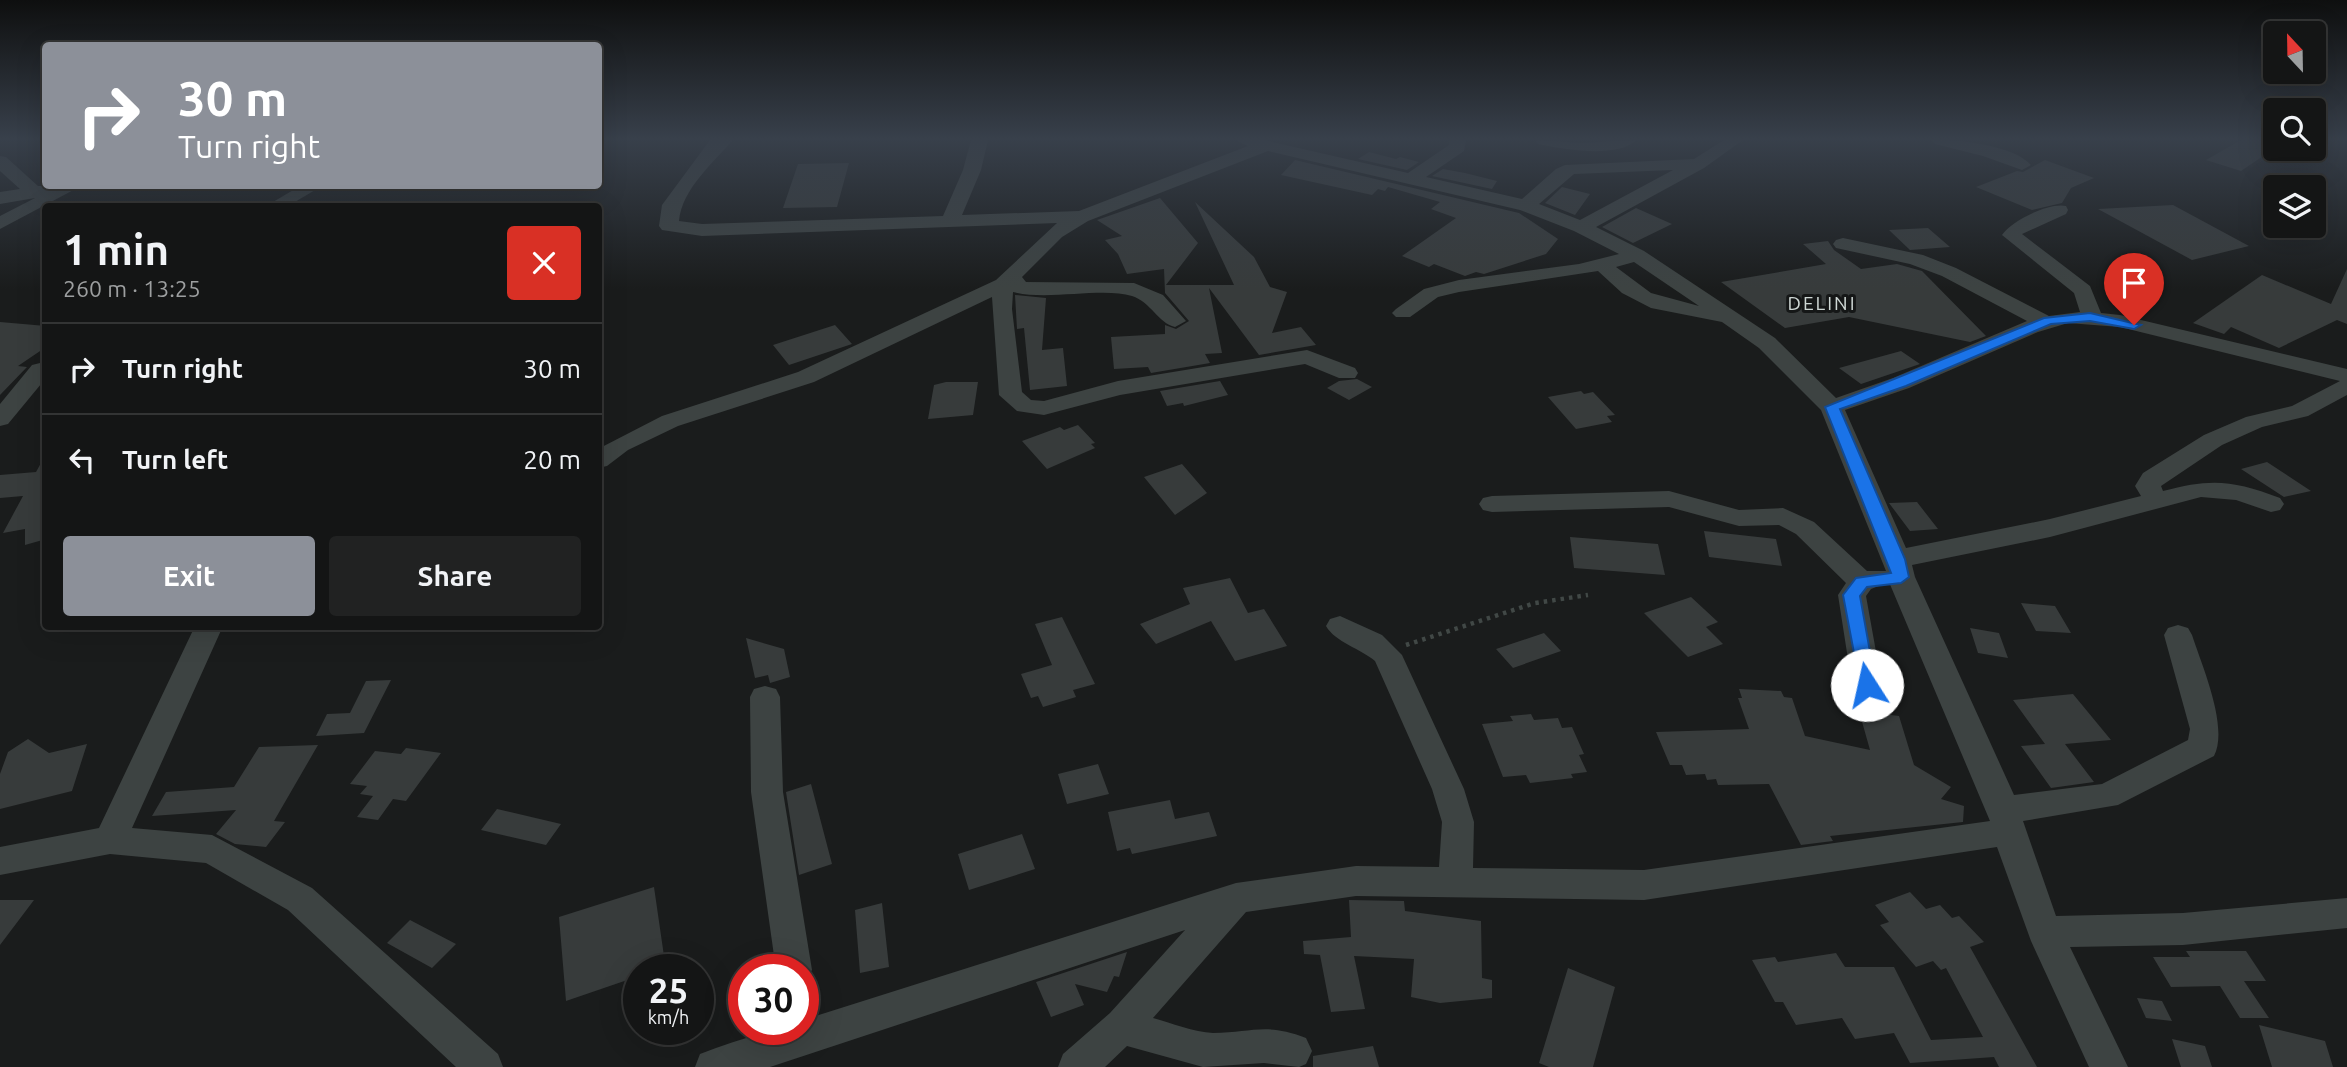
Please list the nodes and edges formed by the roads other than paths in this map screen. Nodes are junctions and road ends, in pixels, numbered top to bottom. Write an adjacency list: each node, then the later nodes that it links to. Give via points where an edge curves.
1 (31, 190): 11 (street)
2 (49, 190): 11 (street)
3 (64, 190): 18 (street)
4 (306, 190): 13 (street)
5 (682, 190): 17 (street, via 671,205 669,226 702,230)
6 (963, 190): 17 (street)
7 (1142, 190): 16 (street)
8 (1461, 190): 14 (street)
9 (1544, 190): 14 (street)
10 (1651, 190): 19 (street)
11 (33, 192): 12 (street)
12 (0, 198)
13 (282, 203)
14 (1526, 206): 19 (street)
15 (2059, 210): 26 (street, via 2016,228 2012,235 2083,290)
16 (1081, 217): 17 (street); 23 (street, via 1055,233)
17 (950, 221)
18 (0, 223)
19 (1581, 227): 21 (street)
20 (1843, 244): 28 (street, via 1916,258)
21 (1637, 255): 22 (street); 25 (street)
22 (1603, 265): 24 (street, via 1459,286 1431,293); 25 (street, via 1628,288 1654,303 1675,311)
23 (1007, 280): 27 (street, via 1020,288 1114,287 1146,292); 29 (street, via 1001,309 1011,395 1026,407 1044,408 1118,388 1307,357); 35 (street, via 806,377 670,421)
24 (1403, 313)
25 (1728, 316): 33 (street, via 1767,343)
26 (2090, 317): 28 (street); 30 (street)
27 (1175, 321)
28 (2045, 322): 33 (street)
29 (1347, 373)
30 (2347, 376)
31 (27, 386): 34 (street)
32 (2347, 386): 36 (street, via 2300,411 2254,422 2213,440 2152,479 2148,486)
33 (1832, 407): 39 (street)
34 (0, 419)
35 (602, 458)
36 (2156, 501): 38 (street, via 2201,489 2220,489); 39 (street)
37 (1492, 504): 40 (street, via 1669,499 1739,518 1783,516 1805,528)
38 (2271, 504)
39 (1899, 568): 40 (street); 46 (street)
40 (1862, 582): 44 (street, via 1852,595)
41 (1340, 626): 49 (street, via 1387,655 1448,789 1458,822)
42 (207, 630): 47 (street)
43 (2178, 635): 46 (street, via 2205,729 2203,747 2107,796)
44 (1867, 685)
45 (765, 697): 53 (street, via 767,792)
46 (2006, 821): 49 (street, via 1644,885); 52 (street)
47 (110, 840): 48 (street); 59 (street, via 212,849 300,899)
48 (0, 861)
49 (1456, 881): 50 (street, via 1356,881)
50 (1236, 898): 54 (street); 55 (street)
51 (2347, 913): 52 (street, via 2183,929)
52 (2046, 932): 61 (street)
53 (792, 954)
54 (819, 1022)
55 (1123, 1025): 57 (street, via 1211,1051 1264,1045); 60 (street)
56 (767, 1045): 58 (street)
57 (1293, 1051)
58 (728, 1065)
59 (484, 1067)
60 (1077, 1067)
61 (2109, 1067)

